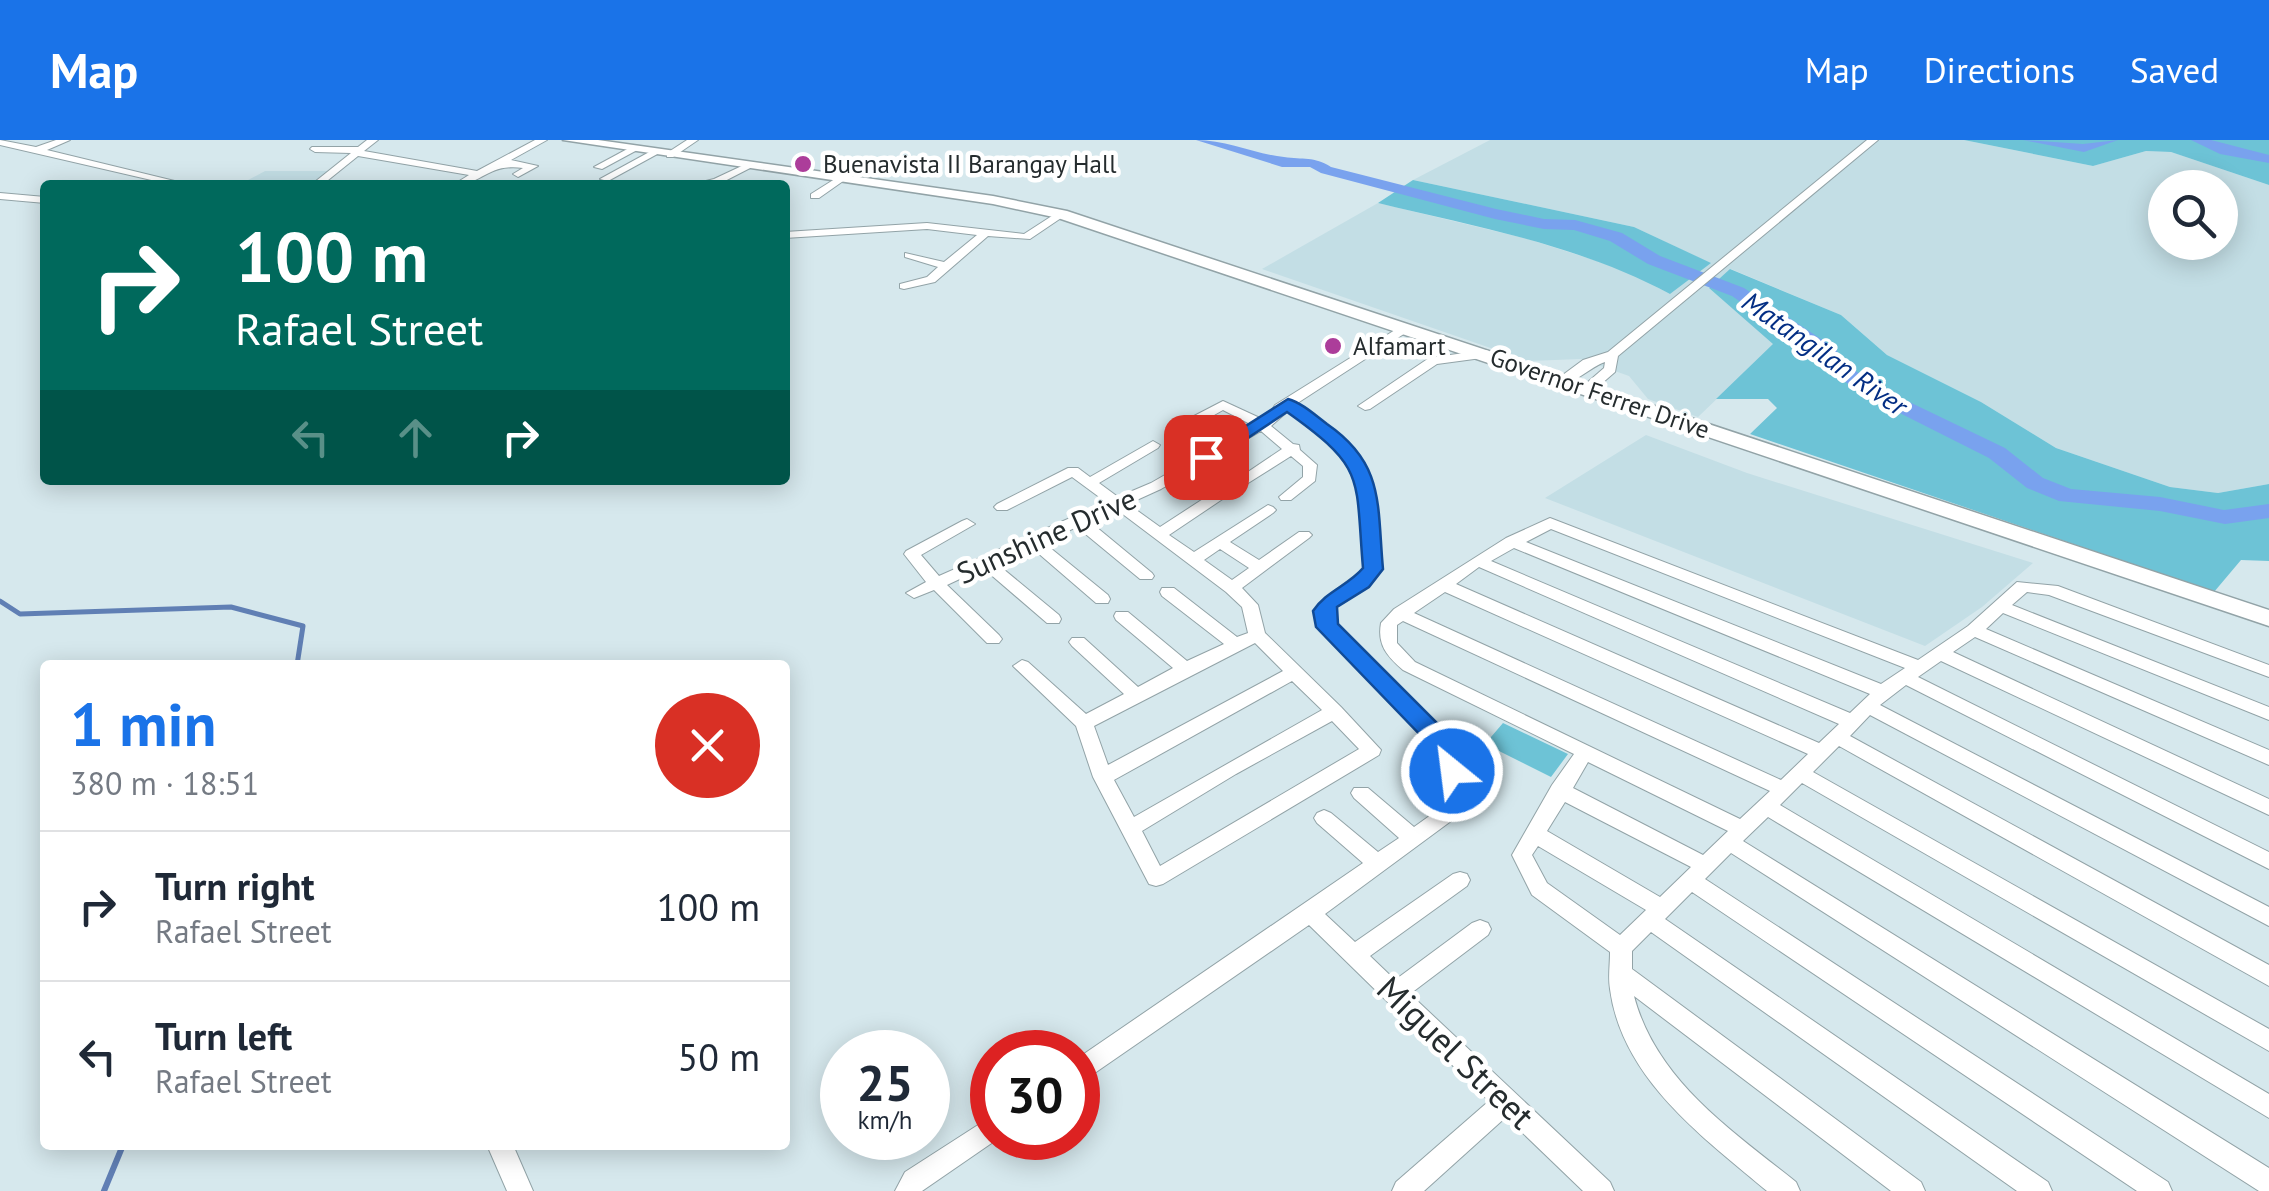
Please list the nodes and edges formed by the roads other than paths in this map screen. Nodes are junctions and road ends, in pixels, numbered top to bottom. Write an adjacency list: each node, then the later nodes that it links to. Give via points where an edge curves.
1 (65, 140): 10 (street)
2 (374, 140): 11 (street)
3 (542, 140): 14 (street)
4 (570, 140): 9 (main road, Governor Ferrer Drive)
5 (693, 140): 12 (street)
6 (1872, 140): 38 (street)
7 (0, 142): 10 (street)
8 (315, 149): 11 (street)
9 (634, 149): 12 (main road, Governor Ferrer Drive); 16 (street)
10 (30, 150): 13 (street); 21 (street)
11 (358, 152): 17 (street); 22 (street)
12 (663, 153): 15 (main road, Governor Ferrer Drive); 20 (street)
13 (0, 158)
14 (501, 162): 17 (street); 18 (street, via 533,166)
15 (748, 166): 19 (main road, Governor Ferrer Drive); 24 (street)
16 (599, 168)
17 (478, 174): 23 (street)
18 (518, 174)
19 (841, 178): 26 (street); 30 (main road, Governor Ferrer Drive)
20 (605, 179)
21 (164, 180)
22 (322, 180)
23 (467, 180)
24 (720, 180)
25 (0, 196): 27 (street)
26 (816, 196)
27 (26, 198): 28 (street); 29 (street)
28 (40, 199)
29 (0, 208)
30 (1062, 214): 31 (street, via 1026,237); 36 (main road, Governor Ferrer Drive)
31 (988, 231): 32 (street, via 927,226); 34 (street)
32 (790, 235)
33 (909, 255): 34 (street)
34 (946, 266): 35 (street, via 932,280)
35 (904, 286)
36 (1406, 328): 37 (main road, Governor Ferrer Drive); 41 (street, Sunshine Drive)
37 (1485, 354): 39 (main road, Governor Ferrer Drive); 42 (street, via 1432,362)
38 (1612, 354): 39 (street); 40 (street, via 1610,369)
39 (1565, 380): 40 (main road, Governor Ferrer Drive)
40 (1588, 388): 75 (main road, Governor Ferrer Drive)
41 (1288, 404): 43 (street, Sunshine Drive); 107 (street, via 1345,446 1364,476 1373,569 1329,603 1327,627 1434,734 1452,771 1459,806)
42 (1365, 406)
43 (1260, 424): 44 (street, via 1223,405); 46 (street); 51 (street, Sunshine Drive)
44 (1174, 432)
45 (1153, 445): 47 (street)
46 (1294, 448): 48 (street); 50 (street, via 1313,474)
47 (1090, 482): 51 (street); 52 (street, via 1073,471)
48 (1240, 482)
49 (1225, 492): 56 (street)
50 (1286, 496)
51 (1120, 502): 54 (street, Sunshine Drive); 56 (street)
52 (1002, 507)
53 (1268, 510): 60 (street)
54 (1079, 520): 58 (street, Sunshine Drive); 65 (street)
55 (967, 524): 66 (street, via 912,554)
56 (1160, 534): 61 (street)
57 (1304, 535): 64 (street)
58 (1033, 541): 63 (street, Sunshine Drive); 71 (street)
59 (1511, 541): 62 (street); 87 (street, via 1541,525 1563,526); 89 (street)
60 (1220, 542): 61 (street); 64 (street)
61 (1194, 560): 68 (street)
62 (1478, 561): 67 (street); 89 (street)
63 (985, 562): 66 (street, Sunshine Drive); 76 (street)
64 (1260, 568): 68 (street)
65 (1146, 576)
66 (936, 583): 70 (street, Sunshine Drive); 79 (street)
67 (1442, 584): 73 (street); 93 (street)
68 (1232, 588): 78 (street, via 1250,605)
69 (1168, 592): 81 (street)
70 (914, 593)
71 (1102, 599)
72 (2002, 607): 77 (street); 85 (street, via 2016,589 2038,586); 91 (street)
73 (1400, 613): 94 (street, via 1386,636 1390,650 1409,666); 98 (street)
74 (1122, 616): 84 (street)
75 (2269, 618)
76 (1053, 619)
77 (1974, 630): 82 (street); 95 (street)
78 (1257, 635): 81 (street); 86 (street)
79 (993, 639)
80 (1078, 642): 88 (street)
81 (1236, 645): 84 (street)
82 (1942, 654): 87 (street); 102 (street)
83 (1022, 666): 92 (street)
84 (1185, 668): 88 (street)
85 (2269, 671)
86 (1293, 673): 90 (street); 97 (street)
87 (1914, 673): 89 (street); 108 (street)
88 (1138, 696): 92 (street)
89 (1868, 707): 93 (street); 114 (street)
90 (1335, 711): 104 (street); 104 (street, via 1372,750 1156,878)
91 (2269, 714)
92 (1084, 724): 97 (street)
93 (1829, 745): 96 (street); 118 (street)
94 (1586, 750): 99 (street); 106 (street)
95 (2269, 758)
96 (1800, 773): 98 (street); 120 (street)
97 (1103, 778): 104 (street)
98 (1784, 789): 101 (street)
99 (1559, 790): 105 (street); 110 (street)
100 (1360, 793): 107 (street)
101 (1766, 806): 106 (street); 123 (street)
102 (2269, 808)
103 (1324, 818): 109 (street)
104 (1131, 828)
105 (1535, 834): 113 (street); 117 (street, via 1522,856 1531,879)
106 (1736, 835): 110 (street); 126 (street)
107 (1412, 837): 109 (street)
108 (2269, 861)
109 (1378, 863): 112 (street)
110 (1698, 872): 113 (street); 134 (street)
111 (1460, 880): 116 (street)
112 (1310, 913): 116 (street, Miguel Street); 121 (street)
113 (1655, 913): 117 (street); 133 (street)
114 (2269, 917)
115 (1480, 929): 119 (street)
116 (1354, 955): 119 (street, Miguel Street)
117 (1620, 959): 131 (street, via 1629,1028 1645,1060 1687,1108); 132 (street)
118 (2269, 976)
119 (1395, 994): 122 (street, Miguel Street)
120 (2269, 1041)
121 (1100, 1055)
122 (1508, 1100): 129 (street); 130 (street, Miguel Street)
123 (2269, 1107)
124 (970, 1143): 128 (street)
125 (502, 1150): 127 (street)
126 (2269, 1183)
127 (520, 1191)
128 (908, 1191)
129 (1405, 1191)
130 (1601, 1191)
131 (1787, 1191)
132 (1912, 1191)
133 (2038, 1191)
134 (2159, 1191)

